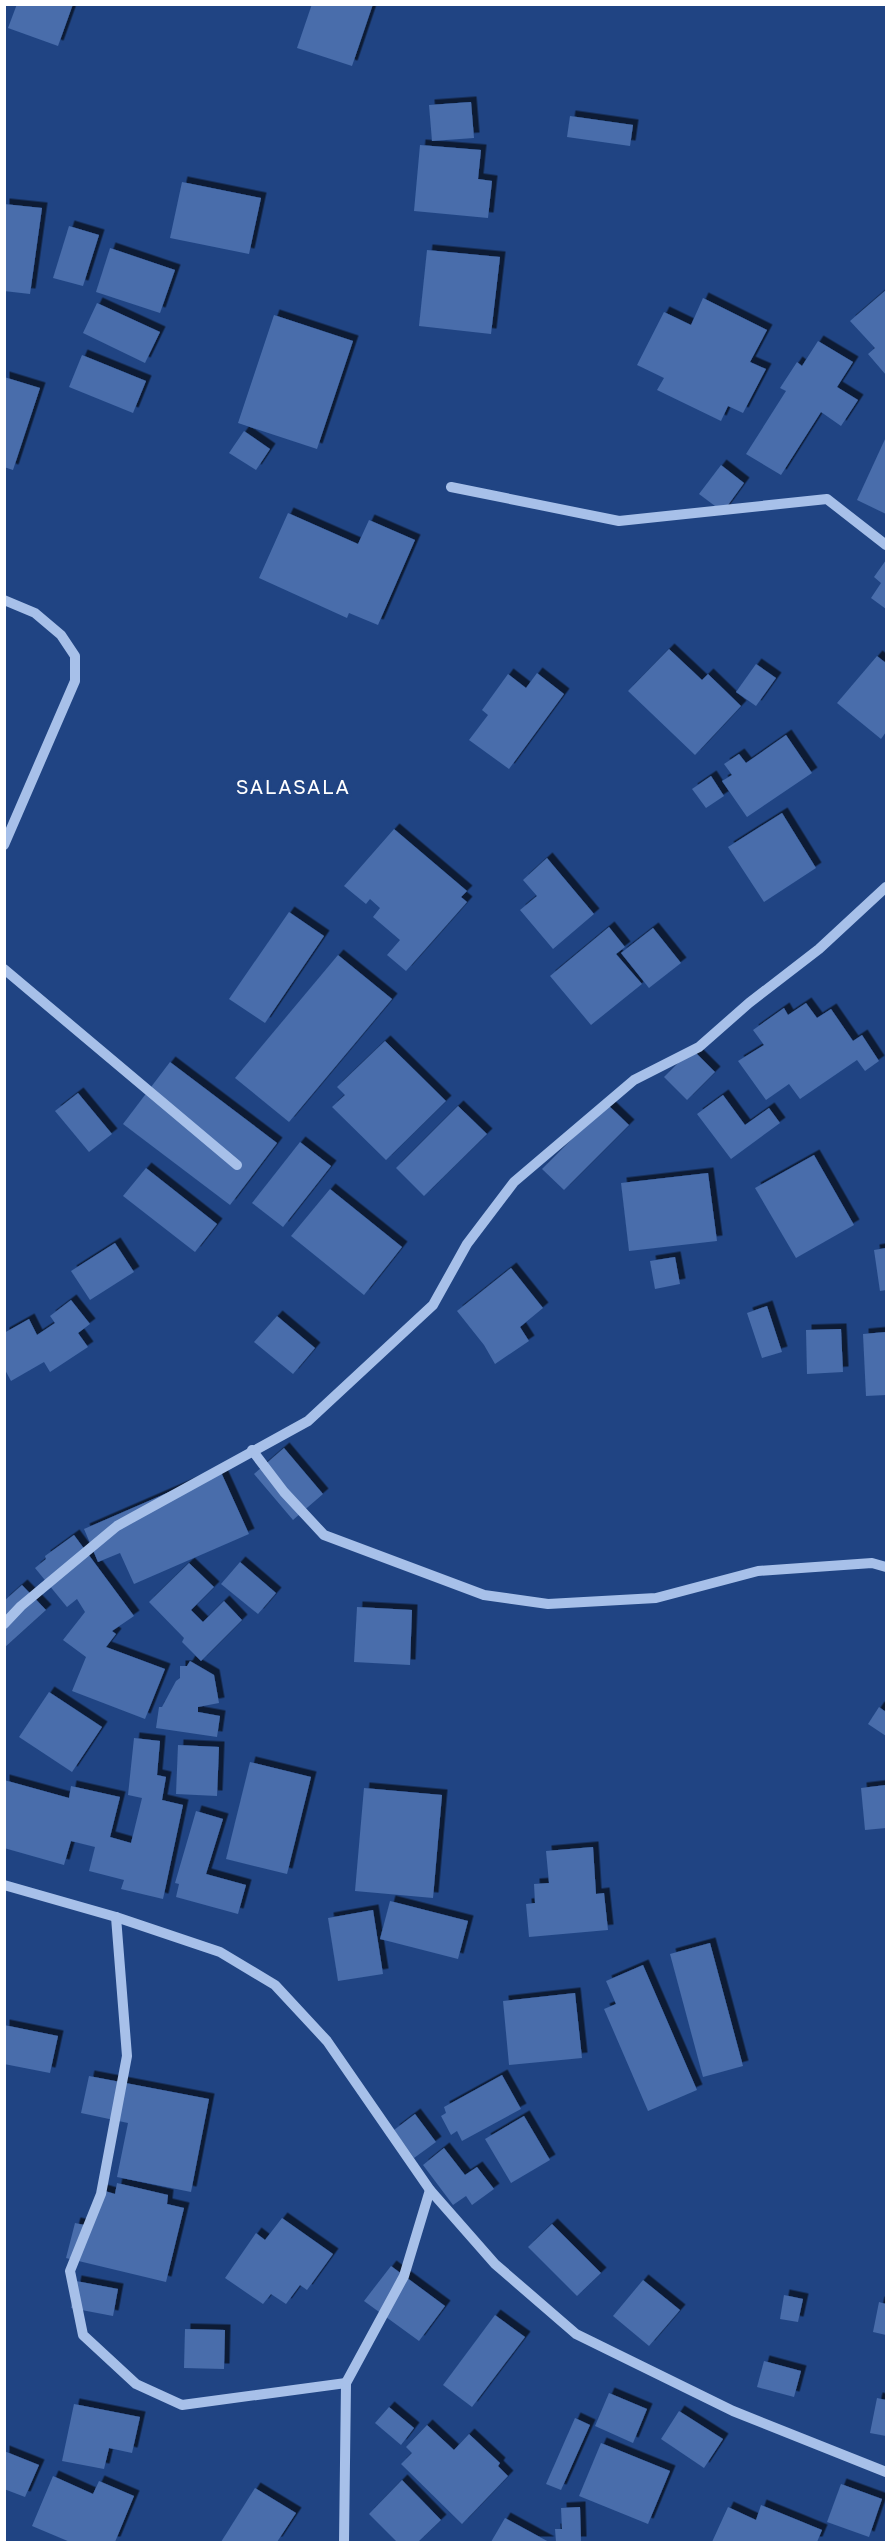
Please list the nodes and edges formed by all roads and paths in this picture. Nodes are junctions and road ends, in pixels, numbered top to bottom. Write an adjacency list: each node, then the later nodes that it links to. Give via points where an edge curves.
1 (450, 487): 2 (street, via 620,520 827,499)
2 (886, 545)
3 (4, 600): 4 (street, via 35,613 61,635 75,656 75,681)
4 (4, 845)
5 (886, 887): 8 (street, via 819,949 699,1047 634,1080 514,1182 467,1244 433,1305 308,1421)
6 (4, 969): 7 (street)
7 (237, 1165)
8 (252, 1450): 9 (street, via 324,1535 484,1595 548,1604 656,1598 758,1571 872,1563); 10 (street, via 117,1526)
9 (886, 1567)
10 (4, 1624)
11 (4, 1885): 12 (street)
12 (116, 1917): 13 (street, via 220,1952 275,1985 327,2041); 14 (street, via 127,2056 101,2193 70,2271 84,2335 136,2384 182,2405)
13 (430, 2190): 14 (street, via 404,2276); 15 (street, via 495,2264 576,2334 733,2411)
14 (346, 2383): 16 (street)
15 (886, 2472)
16 (344, 2542)

